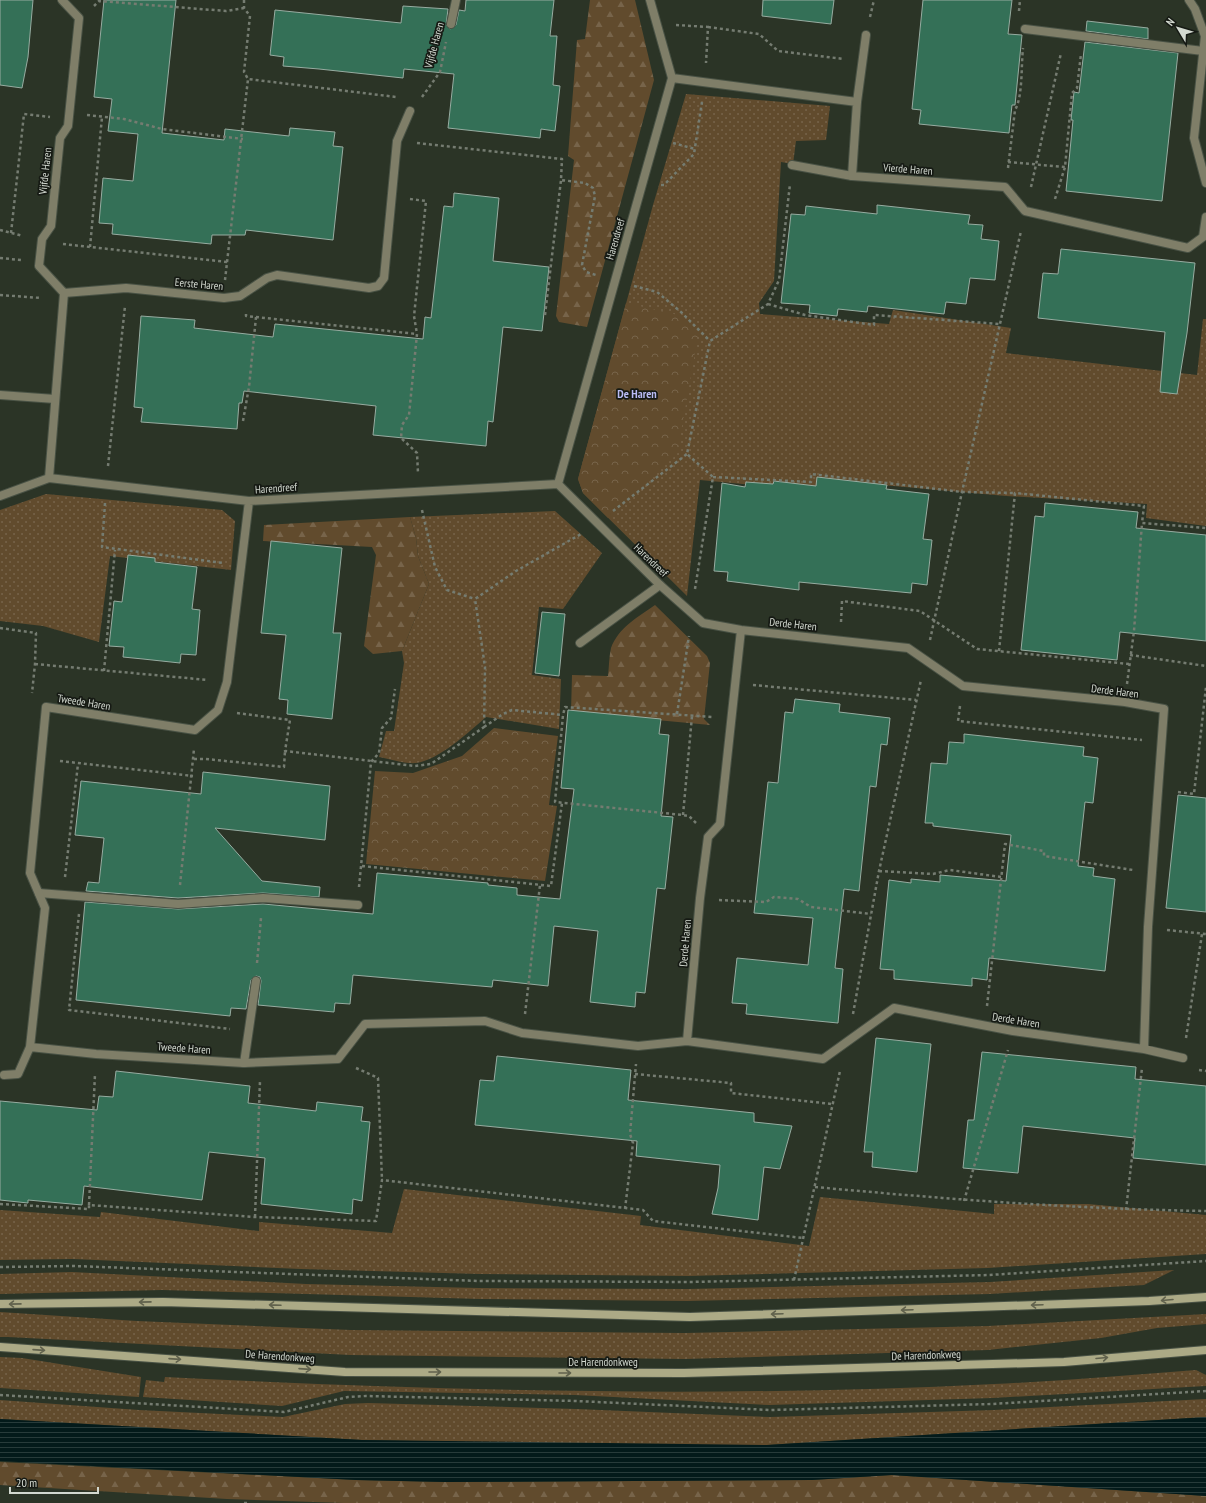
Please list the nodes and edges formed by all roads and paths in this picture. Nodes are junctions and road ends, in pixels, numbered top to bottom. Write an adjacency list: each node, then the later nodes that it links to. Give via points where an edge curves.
1 (62, 0): 7 (street)
2 (244, 0): 6 (path)
3 (456, 0): 8 (street, Vijfde Haren)
4 (650, 0): 16 (street)
5 (1189, 0): 14 (street, via 1196,9 1205,36)
6 (244, 8): 7 (path, via 226,10 99,1); 17 (path, via 250,16 244,72)
7 (79, 18): 21 (street, Vijfde Haren)
8 (451, 24): 18 (path, Vijfde Haren, via 440,72)
9 (708, 28): 15 (path, via 759,34 778,51)
10 (1025, 29): 11 (street); 25 (path)
11 (1065, 33): 13 (street); 27 (path)
12 (866, 35): 15 (street)
13 (1083, 35): 14 (street); 28 (path, via 1077,88 1072,93)
14 (1204, 51): 31 (street, via 1194,138)
15 (862, 62): 19 (street)
16 (672, 78): 19 (street); 43 (street, Harendreef)
17 (248, 79): 18 (path); 23 (path)
18 (420, 100): 20 (path, Vijfde Haren)
19 (857, 102): 29 (street)
20 (410, 111): 24 (street, Eerste Haren)
21 (69, 116): 22 (path); 38 (path, via 24,114); 40 (street, Vijfde Haren, via 68,126 60,138 51,226)
22 (102, 117): 23 (path, via 124,119 162,129); 41 (path)
23 (243, 139): 42 (path)
24 (397, 141): 30 (path, via 562,160); 33 (street, Eerste Haren)
25 (1008, 162): 27 (path); 32 (path)
26 (792, 165): 29 (street, Vierde Haren); 49 (path, via 779,280)
27 (1036, 165): 28 (path); 34 (path)
28 (1066, 167): 35 (path)
29 (852, 176): 32 (street, Vierde Haren)
30 (561, 180): 43 (path, via 585,183 592,188 595,196 582,265 586,272); 50 (path)
31 (1206, 183)
32 (1005, 187): 34 (street)
33 (392, 197): 47 (street, Eerste Haren, via 384,278 378,286 369,288 277,275 267,278); 53 (path, via 426,202 414,316)
34 (1026, 211): 35 (street); 52 (path)
35 (1050, 217): 39 (street, via 1188,248)
36 (1206, 217): 39 (street)
37 (0, 230): 38 (path)
38 (11, 233): 40 (path)
39 (1204, 238)
40 (42, 239): 41 (path); 46 (street, Vijfde Haren, via 39,266)
41 (90, 247): 42 (path)
42 (227, 262): 48 (path)
43 (614, 281): 54 (path, via 657,292); 62 (street, Harendreef)
44 (126, 288): 46 (street, Eerste Haren); 48 (street, Eerste Haren); 61 (path)
45 (0, 295): 46 (path)
46 (64, 296): 56 (street)
47 (240, 296): 48 (street, Eerste Haren); 51 (path, via 246,316)
48 (224, 298)
49 (768, 304): 52 (path, via 806,315 874,325 874,315); 54 (path)
50 (545, 315)
51 (256, 316): 53 (path); 57 (path)
52 (1000, 324): 64 (path)
53 (417, 334): 63 (path, via 409,415 402,425 401,438 417,453)
54 (710, 342): 58 (path)
55 (0, 395): 56 (street)
56 (55, 399): 60 (street)
57 (243, 421)
58 (687, 454): 59 (path); 68 (path)
59 (713, 477): 64 (path, via 811,482 811,474); 75 (path)
60 (49, 478): 61 (street, Harendreef); 66 (street, Harendreef)
61 (106, 484): 67 (street, Harendreef); 71 (path, via 102,547)
62 (558, 484): 63 (street, Harendreef); 68 (street, Harendreef)
63 (419, 491): 67 (street, Harendreef); 74 (path, via 435,567 447,590)
64 (962, 492): 65 (path); 76 (path)
65 (1015, 493): 69 (path, via 1144,506); 81 (path)
66 (0, 496)
67 (249, 501): 72 (street)
68 (597, 523): 73 (street, Harendreef); 74 (path, via 516,571)
69 (1142, 523): 70 (path); 82 (path)
70 (1206, 528)
71 (115, 550): 72 (path); 87 (path)
72 (241, 565): 88 (street)
73 (660, 585): 75 (street, Harendreef); 80 (street)
74 (475, 599): 101 (path, via 485,667)
75 (692, 614): 78 (street, Harendreef, via 703,623); 97 (path)
76 (935, 621): 79 (path, via 920,611 842,601); 81 (path, via 977,649); 83 (path)
77 (0, 628): 84 (path, via 36,633)
78 (741, 630): 79 (street, Derde Haren); 89 (street)
79 (839, 640): 83 (street, Derde Haren, via 908,648)
80 (580, 643)
81 (999, 651): 85 (path)
82 (1130, 655): 85 (path); 86 (path)
83 (926, 660): 90 (street, Derde Haren); 93 (path)
84 (35, 664): 87 (path); 95 (path, via 30,706)
85 (1129, 664): 94 (path)
86 (1206, 666)
87 (104, 671): 88 (path)
88 (227, 682): 96 (street)
89 (735, 684): 93 (path); 100 (street)
90 (963, 686): 94 (street, Derde Haren); 103 (path, via 958,721)
91 (1206, 687): 110 (path, via 1194,794)
92 (395, 689): 107 (path, via 391,718 382,728 379,753)
93 (916, 700): 115 (path)
94 (1125, 702): 103 (street, Derde Haren, via 1164,709)
95 (46, 707): 102 (street, Tweede Haren); 105 (street, Tweede Haren)
96 (218, 710): 102 (street); 104 (path, via 290,720)
97 (677, 714): 98 (path, via 565,706); 99 (path)
98 (563, 715): 101 (path, via 512,710); 111 (path, via 556,802)
99 (692, 716): 100 (path); 112 (path)
100 (731, 718): 113 (street, via 720,824)
101 (484, 728): 107 (path, via 431,764 415,766)
102 (195, 730): 106 (path)
103 (1163, 742): 110 (street, Derde Haren)
104 (285, 751): 106 (path, via 284,768); 107 (path)
105 (42, 759): 108 (path); 119 (street, Tweede Haren, via 30,873)
106 (194, 759): 109 (path)
107 (371, 762): 114 (path)
108 (78, 764): 109 (path); 120 (path)
109 (193, 776): 124 (path)
110 (1159, 790): 116 (street, Derde Haren)
111 (562, 803): 112 (path); 118 (path, via 551,886)
112 (683, 815): 113 (path, via 689,816)
113 (708, 837): 123 (street, Derde Haren)
114 (362, 866): 118 (path); 125 (path)
115 (879, 871): 117 (path, via 933,874 950,870); 126 (path)
116 (1153, 873): 117 (path, via 1044,856 1044,851 1005,844); 127 (street, Derde Haren)
117 (1001, 877): 131 (path)
118 (540, 885): 134 (path)
119 (39, 893): 120 (street); 138 (street, Tweede Haren, via 45,908)
120 (63, 895): 121 (street)
121 (81, 897): 124 (street); 132 (path, via 69,1010)
122 (263, 898): 124 (street); 125 (street); 130 (path)
123 (700, 898): 126 (path, via 766,902 774,897 798,899 811,907); 135 (street, Derde Haren)
124 (178, 904)
125 (358, 905)
126 (870, 914): 136 (path)
127 (1148, 927): 128 (path); 139 (street, Derde Haren)
128 (1202, 934): 129 (path); 141 (path)
129 (1206, 934)
130 (256, 981): 132 (street)
131 (984, 1026): 133 (street, Derde Haren); 136 (street, Derde Haren, via 894,1008)
132 (249, 1031): 143 (street)
133 (1013, 1031): 139 (street, Derde Haren); 149 (path)
134 (522, 1034): 137 (street, Derde Haren); 142 (street, Derde Haren, via 485,1021 366,1024)
135 (687, 1041): 136 (street, Derde Haren, via 822,1059); 137 (street, Derde Haren)
136 (848, 1042): 146 (path)
137 (638, 1046): 144 (path)
138 (30, 1047): 140 (street, Tweede Haren); 145 (street, Tweede Haren, via 18,1074)
139 (1144, 1049): 141 (street, Derde Haren); 153 (path)
140 (96, 1054): 143 (street, Tweede Haren); 151 (path)
141 (1183, 1058)
142 (338, 1059): 143 (street, Tweede Haren); 147 (path, via 378,1078)
143 (244, 1063): 155 (path, via 243,1078 260,1079)
144 (635, 1074): 146 (path, via 731,1083 731,1093); 152 (path, via 630,1134 633,1143)
145 (4, 1075)
146 (832, 1104): 148 (path)
147 (382, 1180): 152 (path); 155 (path, via 376,1221)
148 (815, 1187): 149 (path); 156 (path)
149 (964, 1201): 153 (path)
150 (0, 1204): 151 (path, via 89,1209)
151 (89, 1205): 155 (path)
152 (625, 1209): 156 (path, via 643,1210 653,1221)
153 (1126, 1210): 154 (path)
154 (1206, 1211)
155 (255, 1217)
156 (804, 1238): 159 (path)
157 (1206, 1261): 159 (path, via 989,1275)
158 (0, 1267): 159 (path, via 74,1266 479,1281)
159 (794, 1280)
160 (1206, 1297): 161 (main road, one-way to 161, via 690,1317 163,1302)
161 (0, 1304)
162 (0, 1347): 163 (main road, De Harendonkweg, one-way to 163, via 345,1372 676,1373 1064,1362)
163 (1206, 1350)
164 (1206, 1391): 165 (path, via 992,1404 770,1410 576,1401 366,1396 348,1397 284,1412)
165 (0, 1395)
166 (244, 1503): 167 (path)
167 (247, 1503)

